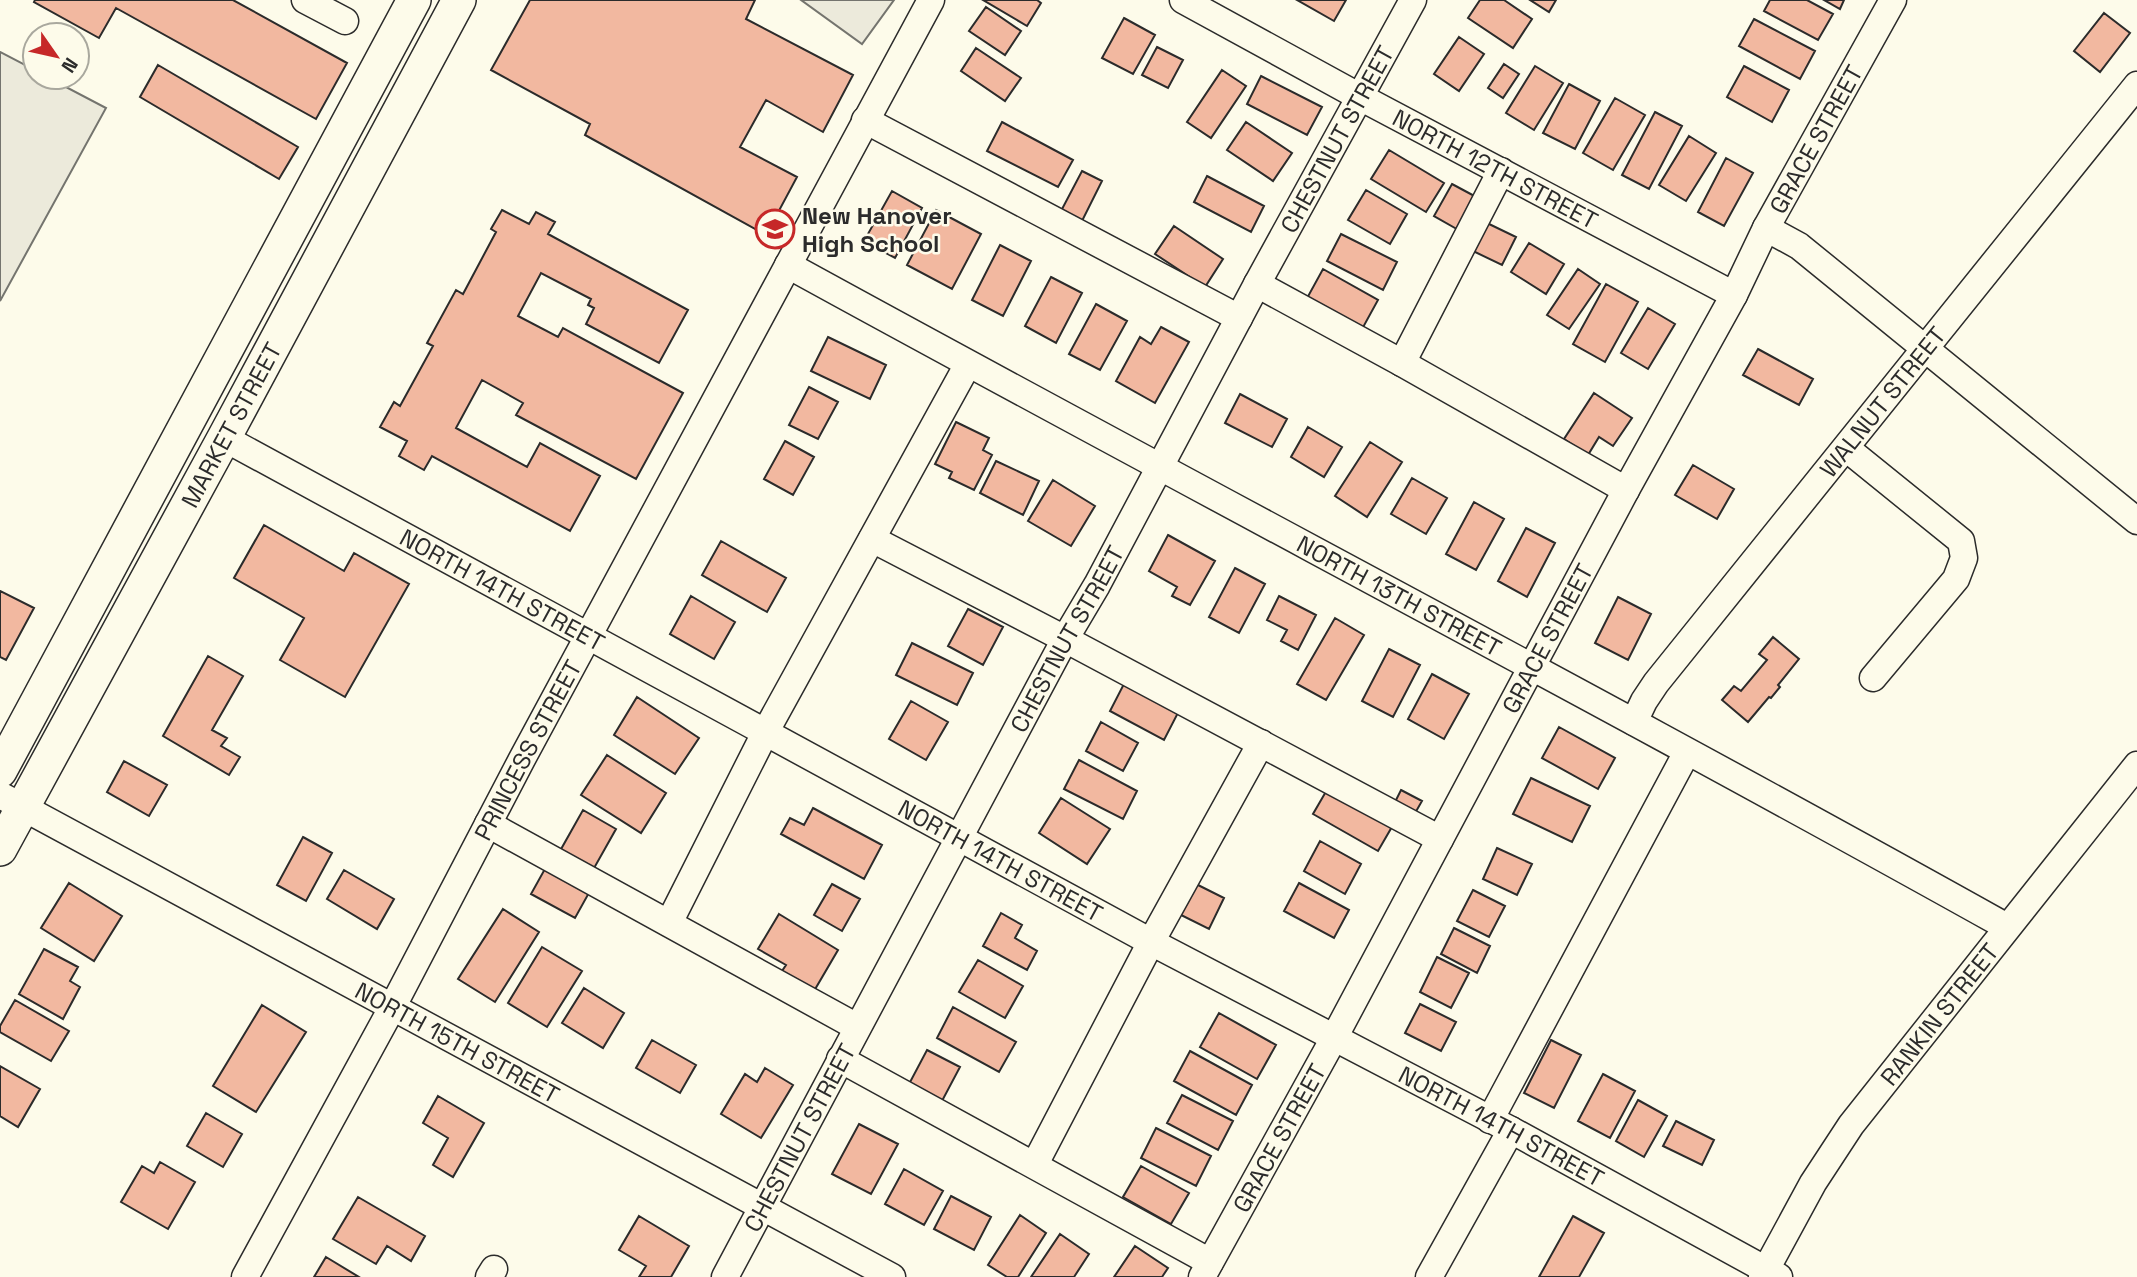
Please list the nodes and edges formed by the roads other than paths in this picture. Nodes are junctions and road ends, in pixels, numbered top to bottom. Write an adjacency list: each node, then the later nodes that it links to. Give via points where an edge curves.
1 (305, 0): 8 (street)
2 (414, 0): 36 (main road, MARKET STREET)
3 (459, 0): 21 (main road, MARKET STREET)
4 (931, 0): 11 (street, PRINCESS STREET)
5 (1183, 0): 10 (street, NORTH 12TH STREET)
6 (1413, 0): 10 (street, CHESTNUT STREET)
7 (1893, 0): 13 (street, GRACE STREET)
8 (345, 21)
9 (2137, 85): 18 (street, WALNUT STREET)
10 (1360, 97): 12 (street, NORTH 12TH STREET); 15 (street, CHESTNUT STREET)
11 (865, 120): 14 (street, PRINCESS STREET); 17 (street)
12 (1501, 171): 16 (street, NORTH 12TH STREET); 19 (street)
13 (1766, 228): 16 (street, GRACE STREET); 18 (street, via 1799,246)
14 (788, 265): 20 (street, NORTH 13TH STREET); 27 (street, PRINCESS STREET)
15 (1257, 284): 17 (street, CHESTNUT STREET); 19 (street)
16 (1734, 295): 24 (street, GRACE STREET)
17 (1239, 318): 23 (street, CHESTNUT STREET)
18 (1924, 349): 22 (street, WALNUT STREET); 25 (street)
19 (1402, 363): 24 (street)
20 (968, 364): 23 (street, NORTH 13TH STREET); 26 (street)
21 (224, 438): 27 (street, NORTH 14TH STREET); 37 (main road, MARKET STREET)
22 (1846, 448): 30 (street, via 1961,541 1964,558 1956,579); 31 (street, WALNUT STREET, via 1656,683)
23 (1159, 468): 28 (street, CHESTNUT STREET); 29 (street, NORTH 13TH STREET)
24 (1626, 490): 29 (street, GRACE STREET)
25 (2137, 521)
26 (872, 539): 28 (street); 32 (street)
27 (589, 637): 32 (street, NORTH 14TH STREET); 38 (street, PRINCESS STREET)
28 (1065, 639): 33 (street); 39 (street, CHESTNUT STREET)
29 (1532, 668): 31 (street, NORTH 13TH STREET); 40 (street, GRACE STREET)
30 (1873, 678)
31 (1634, 722): 34 (street, NORTH 13TH STREET)
32 (766, 732): 39 (street, NORTH 14TH STREET); 42 (street)
33 (1261, 743): 40 (street); 44 (street)
34 (1687, 752): 43 (street, NORTH 13TH STREET); 49 (street)
35 (2136, 769): 43 (street, RANKIN STREET)
36 (0, 771)
37 (11, 802): 41 (main road, MARKET STREET); 45 (street, NORTH 15TH STREET)
38 (488, 824): 42 (street); 45 (street, PRINCESS STREET)
39 (959, 837): 44 (street, NORTH 14TH STREET); 46 (street, CHESTNUT STREET)
40 (1440, 839): 47 (street, GRACE STREET)
41 (0, 849)
42 (669, 923): 46 (street)
43 (2007, 927): 53 (street, RANKIN STREET, via 1851,1125 1814,1184)
44 (1151, 942): 47 (street, NORTH 14TH STREET); 50 (street)
45 (393, 1006): 51 (street, NORTH 15TH STREET); 54 (street, PRINCESS STREET)
46 (857, 1027): 48 (street, CHESTNUT STREET)
47 (1334, 1038): 49 (street, NORTH 14TH STREET); 52 (street, GRACE STREET)
48 (840, 1059): 50 (street); 51 (street, CHESTNUT STREET)
49 (1501, 1125): 53 (street, NORTH 14TH STREET); 57 (street)
50 (1035, 1164): 52 (street)
51 (763, 1206): 55 (street, CHESTNUT STREET); 56 (street, NORTH 15TH STREET)
52 (1206, 1269)
53 (1769, 1275)
54 (244, 1277)
55 (724, 1277)
56 (892, 1277)
57 (1429, 1277)

